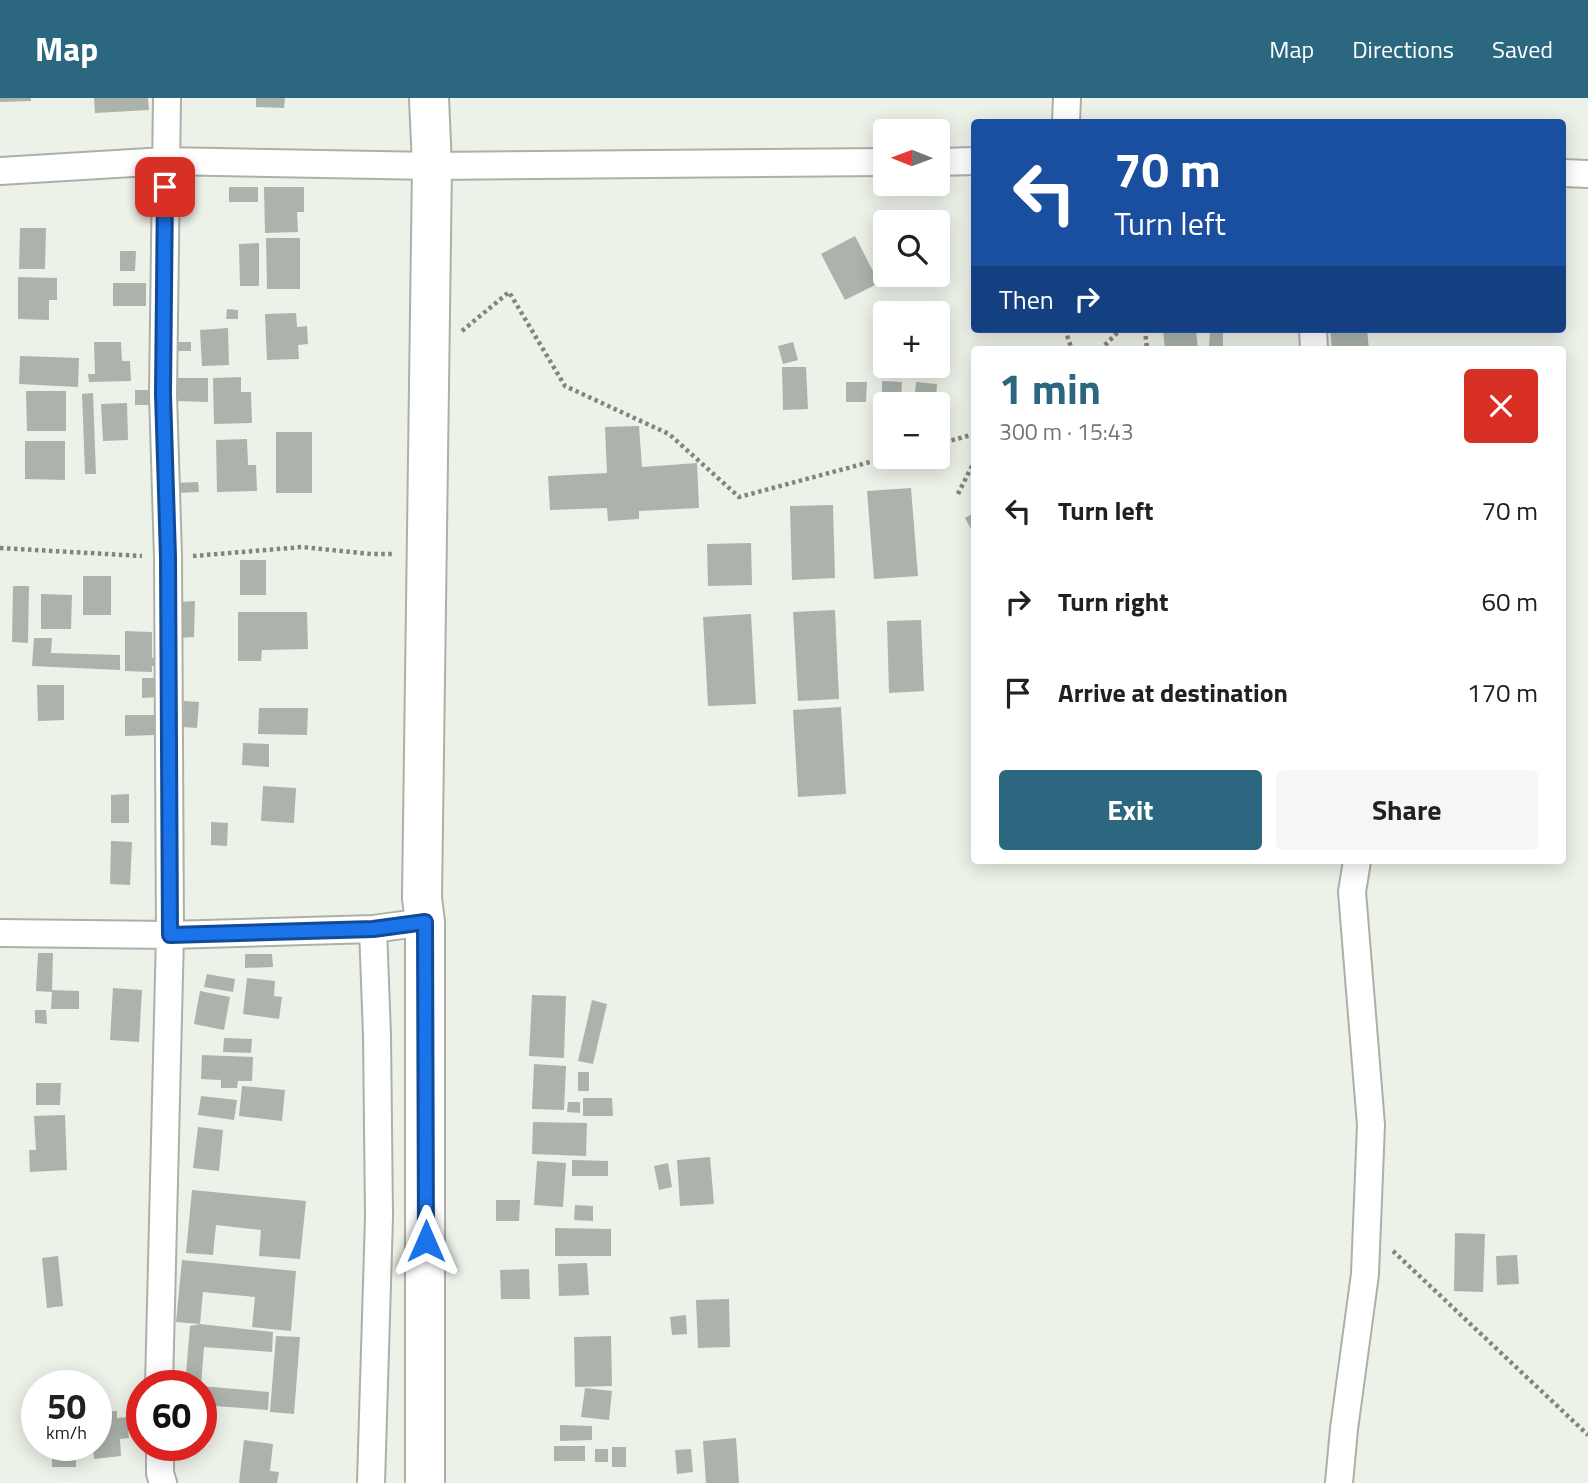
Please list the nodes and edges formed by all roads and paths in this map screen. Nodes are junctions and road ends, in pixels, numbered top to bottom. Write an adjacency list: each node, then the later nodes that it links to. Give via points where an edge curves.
1 (167, 98): 5 (street)
2 (429, 98): 9 (main road)
3 (1067, 98): 4 (street)
4 (1066, 119)
5 (165, 161): 9 (street); 10 (street); 23 (street, via 163,394)
6 (971, 161): 8 (street)
7 (873, 162): 9 (street)
8 (950, 162)
9 (432, 166): 15 (main road)
10 (0, 171)
11 (1566, 173): 12 (street)
12 (1588, 174)
13 (1117, 333): 14 (path)
14 (1104, 346)
15 (429, 358): 18 (path, via 509,292 565,386 669,434 740,497); 22 (main road)
16 (971, 435): 17 (path)
17 (950, 441)
18 (873, 461)
19 (971, 468): 20 (path)
20 (958, 494)
21 (0, 548): 23 (path)
22 (426, 555): 23 (path, via 302,547); 25 (main road)
23 (168, 557): 28 (street)
24 (1357, 864): 29 (street, via 1352,892 1371,1125)
25 (425, 922): 26 (street); 35 (main road)
26 (373, 929): 28 (street); 34 (street, via 379,1217)
27 (0, 933): 28 (street)
28 (170, 935): 30 (street)
29 (1367, 1226): 31 (path); 36 (street)
30 (159, 1370)
31 (1588, 1435)
32 (160, 1461): 33 (street)
33 (163, 1483)
34 (371, 1483)
35 (425, 1483)
36 (1339, 1483)

